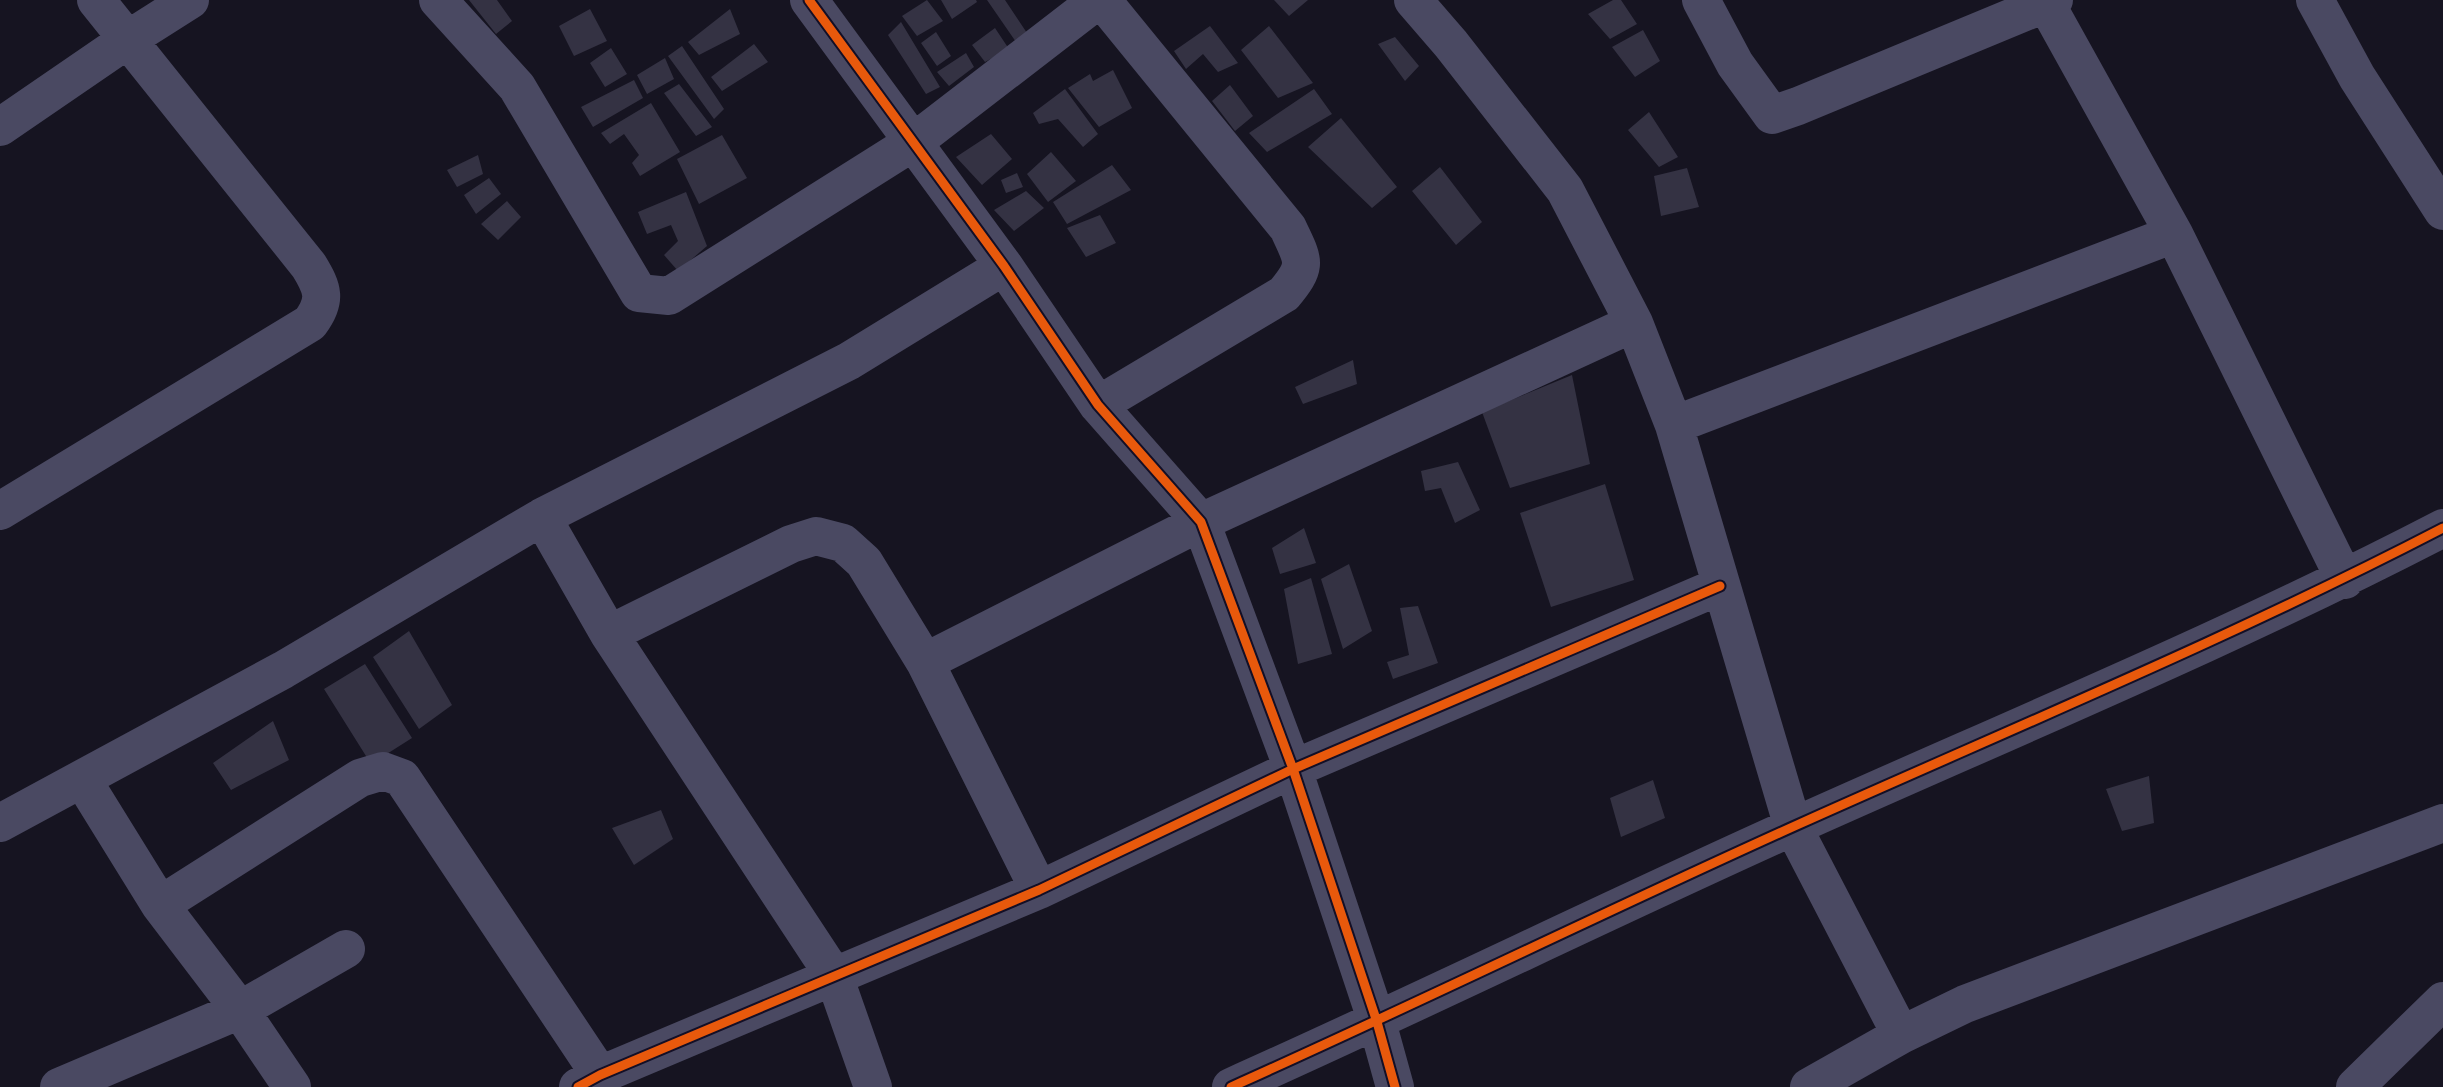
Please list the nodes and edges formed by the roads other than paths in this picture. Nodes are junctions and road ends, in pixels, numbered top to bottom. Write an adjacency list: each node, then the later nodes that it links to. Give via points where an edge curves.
1 (96, 0): 10 (street)
2 (190, 0): 10 (street)
3 (438, 0): 12 (street, via 517,87 639,293 669,296)
4 (809, 0): 12 (street)
5 (1100, 0): 12 (street); 17 (street, via 1288,228 1303,261 1299,276 1284,294)
6 (1413, 0): 16 (street, via 1565,190)
7 (1701, 0): 9 (street, via 1735,64 1772,115)
8 (2315, 0): 13 (street, via 2357,77)
9 (2049, 1): 14 (street)
10 (127, 40): 11 (street); 19 (street, via 309,266 320,284 320,310 310,323)
11 (0, 127)
12 (915, 141): 15 (street)
13 (2443, 211)
14 (2174, 234): 18 (street); 23 (street)
15 (1004, 266): 17 (street); 20 (street, via 849,361)
16 (1634, 323): 18 (street); 21 (street)
17 (1098, 405): 21 (street)
18 (1674, 425): 24 (street)
19 (0, 511)
20 (542, 517): 25 (street); 28 (street, via 283,670)
21 (1201, 522): 26 (street); 27 (street)
22 (2443, 528): 23 (street)
23 (2344, 580): 31 (street)
24 (1720, 586): 27 (street); 31 (street)
25 (609, 634): 26 (street, via 816,536 843,543 864,562); 35 (street)
26 (925, 662): 32 (street)
27 (1293, 769): 32 (street); 38 (street)
28 (82, 779): 30 (street); 33 (street)
29 (2443, 822): 39 (street, via 1965,1004)
30 (0, 823)
31 (1793, 827): 38 (street); 39 (street)
32 (1039, 890): 35 (street)
33 (160, 905): 37 (street); 40 (street, via 360,778 383,771 402,778)
34 (346, 949): 37 (street)
35 (834, 976): 40 (street); 43 (street)
36 (2443, 1001): 47 (street)
37 (240, 1010): 41 (street); 42 (street)
38 (1377, 1022): 44 (street); 45 (street)
39 (1901, 1035): 46 (street)
40 (589, 1081)
41 (59, 1087)
42 (292, 1087)
43 (873, 1087)
44 (1231, 1087)
45 (1395, 1087)
46 (1809, 1087)
47 (2355, 1087)

